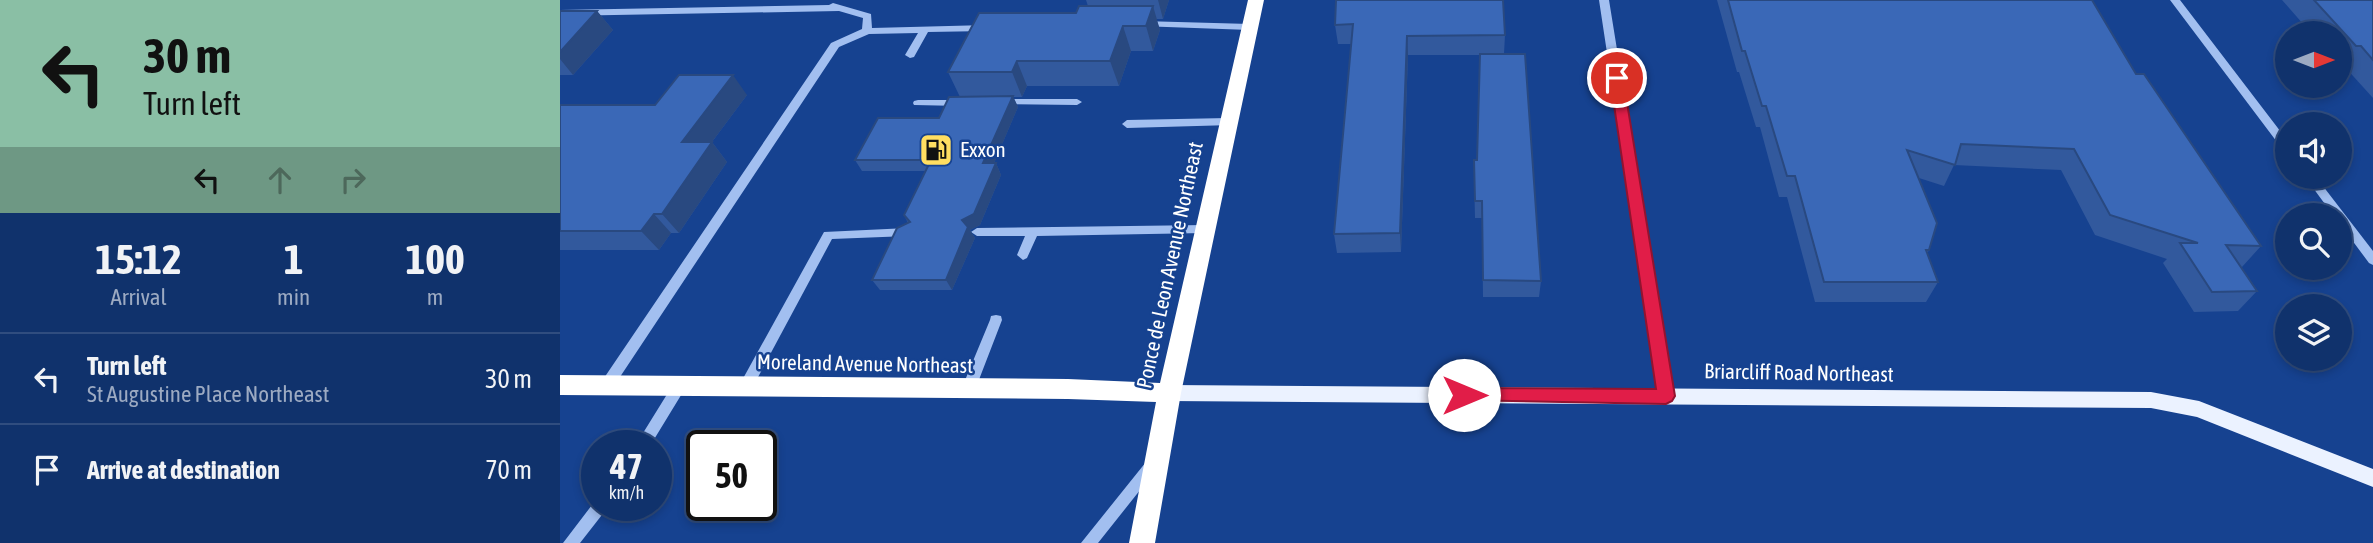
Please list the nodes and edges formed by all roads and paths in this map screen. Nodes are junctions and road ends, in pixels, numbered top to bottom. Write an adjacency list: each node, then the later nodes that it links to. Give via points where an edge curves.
1 (1256, 0): 8 (highway, Ponce de Leon Avenue Northeast)
2 (1604, 0): 33 (street)
3 (2175, 0): 18 (street)
4 (835, 4): 5 (street); 10 (street, via 868,16)
5 (560, 13)
6 (1131, 24): 8 (street)
7 (993, 27): 9 (street)
8 (1250, 27): 16 (highway, Ponce de Leon Avenue Northeast)
9 (925, 29): 10 (street); 11 (street)
10 (867, 31): 28 (street, via 835,45)
11 (910, 55)
12 (984, 102): 13 (street)
13 (1077, 102)
14 (918, 103): 15 (street)
15 (971, 103)
16 (1228, 122): 17 (street); 19 (highway, Ponce de Leon Avenue Northeast)
17 (1127, 124)
18 (2275, 131)
19 (1205, 229): 20 (street); 32 (highway, Ponce de Leon Avenue Northeast)
20 (1033, 231): 22 (street); 24 (street)
21 (908, 232): 30 (street, via 828,235)
22 (977, 232)
23 (2352, 233): 25 (street)
24 (1023, 255)
25 (2373, 260)
26 (996, 320): 31 (street)
27 (560, 385): 28 (highway, Moreland Avenue Northeast)
28 (607, 385): 29 (highway, Moreland Avenue Northeast)
29 (679, 387): 30 (highway, Moreland Avenue Northeast); 34 (street)
30 (745, 388): 31 (highway, Moreland Avenue Northeast)
31 (968, 390): 32 (highway, Moreland Avenue Northeast)
32 (1168, 393): 33 (main road, Briarcliff Road Northeast); 35 (highway, Ponce de Leon Avenue Northeast)
33 (1666, 396): 36 (main road, Briarcliff Road Northeast, via 2151,400 2199,409)
34 (652, 430)
35 (1155, 460): 39 (street); 40 (highway, Ponce de Leon Avenue Northeast)
36 (2373, 478)
37 (588, 521): 38 (street)
38 (571, 543)
39 (1089, 543)
40 (1142, 543)

